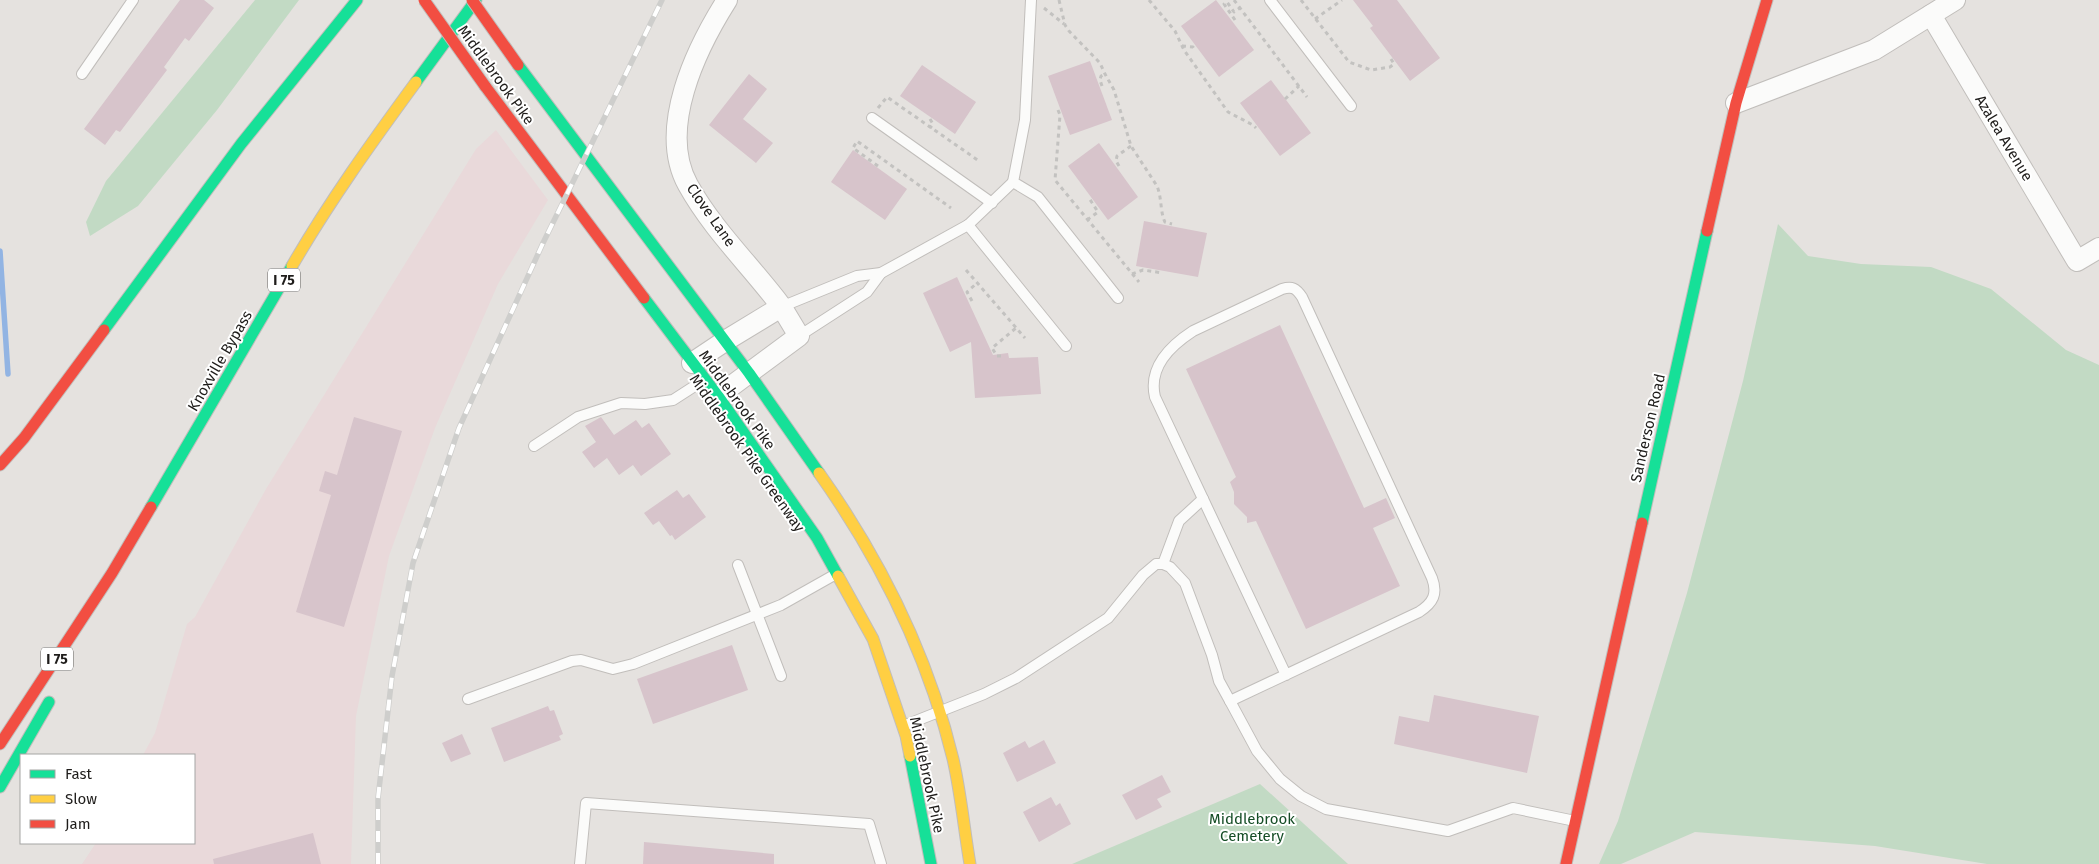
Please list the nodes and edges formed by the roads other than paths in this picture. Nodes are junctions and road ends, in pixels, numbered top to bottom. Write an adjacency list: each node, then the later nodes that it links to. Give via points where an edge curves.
1 (133, 0): 12 (lane)
2 (357, 0): 31 (main road, via 240,144)
3 (424, 0): 26 (main road, Middlebrook Pike, bridge)
4 (472, 0): 24 (main road, Middlebrook Pike, bridge)
5 (476, 0): 35 (main road, Knoxville Bypass / I 75, via 365,152 312,232)
6 (727, 0): 22 (street, Clove Lane, via 713,22 686,83 677,119 678,152 688,184 712,220)
7 (1270, 0): 14 (lane)
8 (1767, 0): 13 (main road, Sanderson Road)
9 (1955, 0): 11 (street)
10 (1031, 3): 16 (lane, via 1025,120)
11 (1931, 14): 13 (street, via 1874,50); 19 (street, Azalea Avenue, via 2077,261)
12 (82, 74)
13 (1736, 103): 48 (main road, Sanderson Road)
14 (1351, 106)
15 (875, 113): 17 (lane)
16 (1013, 182): 17 (lane); 21 (lane, via 1038,197)
17 (992, 203): 18 (lane)
18 (968, 226): 20 (lane); 25 (lane)
19 (2099, 248)
20 (881, 274): 22 (lane, via 857,276); 23 (lane, via 867,292)
21 (1118, 298)
22 (781, 307): 23 (street, Clove Lane); 24 (street)
23 (798, 336): 27 (street)
24 (725, 341): 26 (street); 27 (main road, Middlebrook Pike)
25 (1066, 346)
26 (692, 363): 28 (main road, Middlebrook Pike)
27 (749, 373): 29 (street); 44 (main road, Middlebrook Pike, via 850,517 907,623)
28 (705, 379): 29 (main road, Middlebrook Pike); 30 (lane, via 673,400 620,403 578,417)
29 (718, 396): 36 (main road, Middlebrook Pike, via 817,538)
30 (534, 446)
31 (2, 469)
32 (1203, 499): 33 (lane, via 1179,521); 39 (lane); 39 (lane, via 1155,396 1153,381 1158,365 1175,344 1193,331 1282,288 1297,290 1435,587 1435,596 1429,606 1419,612)
33 (1163, 564): 43 (lane, via 1185,583); 44 (lane, via 1150,567 1108,618 1016,678)
34 (738, 565): 37 (lane)
35 (112, 573): 38 (main road); 46 (main road, Knoxville Bypass / I 75)
36 (837, 573): 37 (lane); 45 (main road, Middlebrook Pike, via 873,639)
37 (757, 615): 40 (lane); 42 (lane, via 619,668 572,661)
38 (73, 653)
39 (1286, 675): 43 (lane)
40 (781, 676)
41 (56, 688): 47 (main road)
42 (468, 699)
43 (1230, 701): 48 (lane, via 1257,751 1280,779 1301,796 1326,809 1448,831 1513,808)
44 (940, 712): 45 (lane); 52 (main road, Middlebrook Pike, via 953,761)
45 (903, 726): 51 (main road, Middlebrook Pike)
46 (0, 744)
47 (0, 788)
48 (1575, 821): 53 (main road, Sanderson Road)
49 (580, 864): 50 (lane, via 586,803 868,824)
50 (881, 864)
51 (931, 864)
52 (970, 864)
53 (1566, 864)

